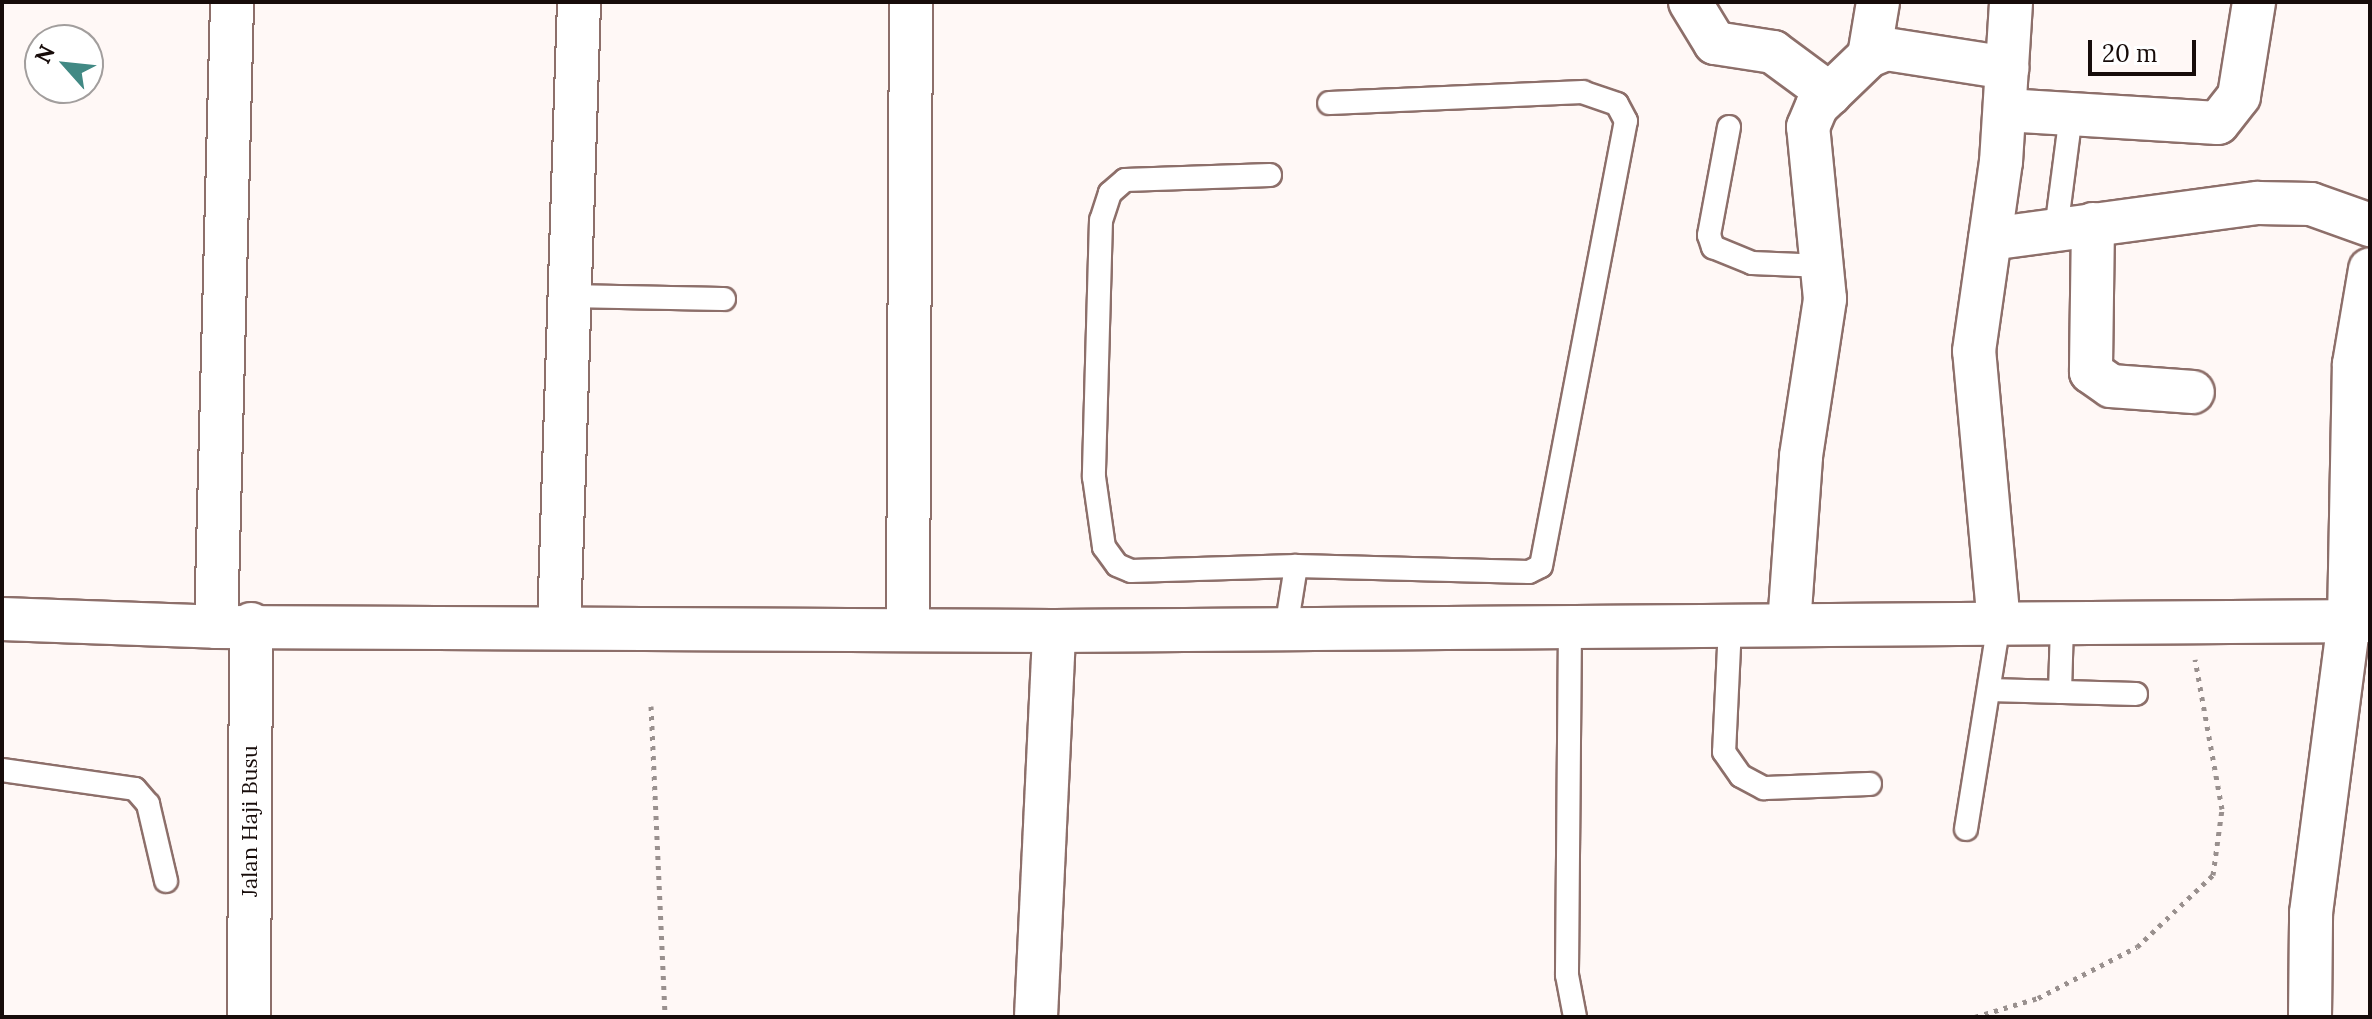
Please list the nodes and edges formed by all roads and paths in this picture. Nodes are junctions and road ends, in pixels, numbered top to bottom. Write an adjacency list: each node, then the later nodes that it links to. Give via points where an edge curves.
1 (232, 2): 32 (street, Jalan Haji Busu)
2 (579, 2): 21 (street)
3 (911, 2): 35 (street)
4 (1690, 2): 10 (street, via 1715,43 1773,52)
5 (1878, 2): 8 (street)
6 (2011, 2): 9 (street)
7 (2254, 2): 13 (street, via 2239,96 2218,123)
8 (1869, 56): 9 (street, via 1903,48); 10 (street)
9 (2008, 68): 12 (street)
10 (1830, 94): 19 (street, via 1808,127)
11 (1329, 103): 24 (lane, via 1583,92 1617,104 1626,121 1541,566 1529,572)
12 (2005, 110): 13 (street); 18 (street)
13 (2071, 115): 17 (lane)
14 (1729, 127): 19 (lane, via 1709,235 1713,247 1752,263)
15 (1270, 175): 24 (lane, via 1125,180 1110,193 1101,220 1094,477 1104,547 1117,565 1131,571)
16 (2370, 225): 17 (street, via 2311,204 2258,203 2193,217)
17 (2074, 227): 18 (street); 23 (street, via 2091,372 2111,386)
18 (1990, 239): 28 (street, via 1974,351 1975,403)
19 (1824, 266): 31 (street, via 1823,321 1801,456)
20 (2370, 269): 26 (street, via 2354,364)
21 (566, 296): 22 (lane); 30 (street)
22 (724, 299)
23 (2193, 392)
24 (1296, 566): 36 (lane)
25 (2, 619): 32 (street)
26 (2360, 621): 27 (street); 51 (street, via 2311,913)
27 (2188, 623): 29 (street); 50 (path, via 2222,809 2213,875 2137,947 2038,998)
28 (1999, 624): 29 (street); 31 (street); 38 (lane)
29 (2062, 624): 39 (lane)
30 (559, 625): 32 (street); 35 (street)
31 (1789, 625): 33 (street)
32 (234, 626): 46 (street, Jalan Haji Busu)
33 (1730, 626): 34 (street); 43 (lane, via 1724,752 1741,776 1764,788)
34 (1570, 627): 36 (street); 49 (lane, via 1567,975)
35 (908, 628): 37 (street)
36 (1286, 629): 37 (street)
37 (1054, 631): 48 (street)
38 (1989, 690): 39 (lane); 44 (lane)
39 (2060, 692): 40 (lane)
40 (2136, 694)
41 (651, 706): 47 (path)
42 (2, 770): 45 (lane, via 135,789 148,804)
43 (1870, 784)
44 (1966, 829)
45 (166, 881)
46 (249, 1017)
47 (665, 1017)
48 (1036, 1017)
49 (1575, 1017)
50 (1975, 1017)
51 (2310, 1017)

